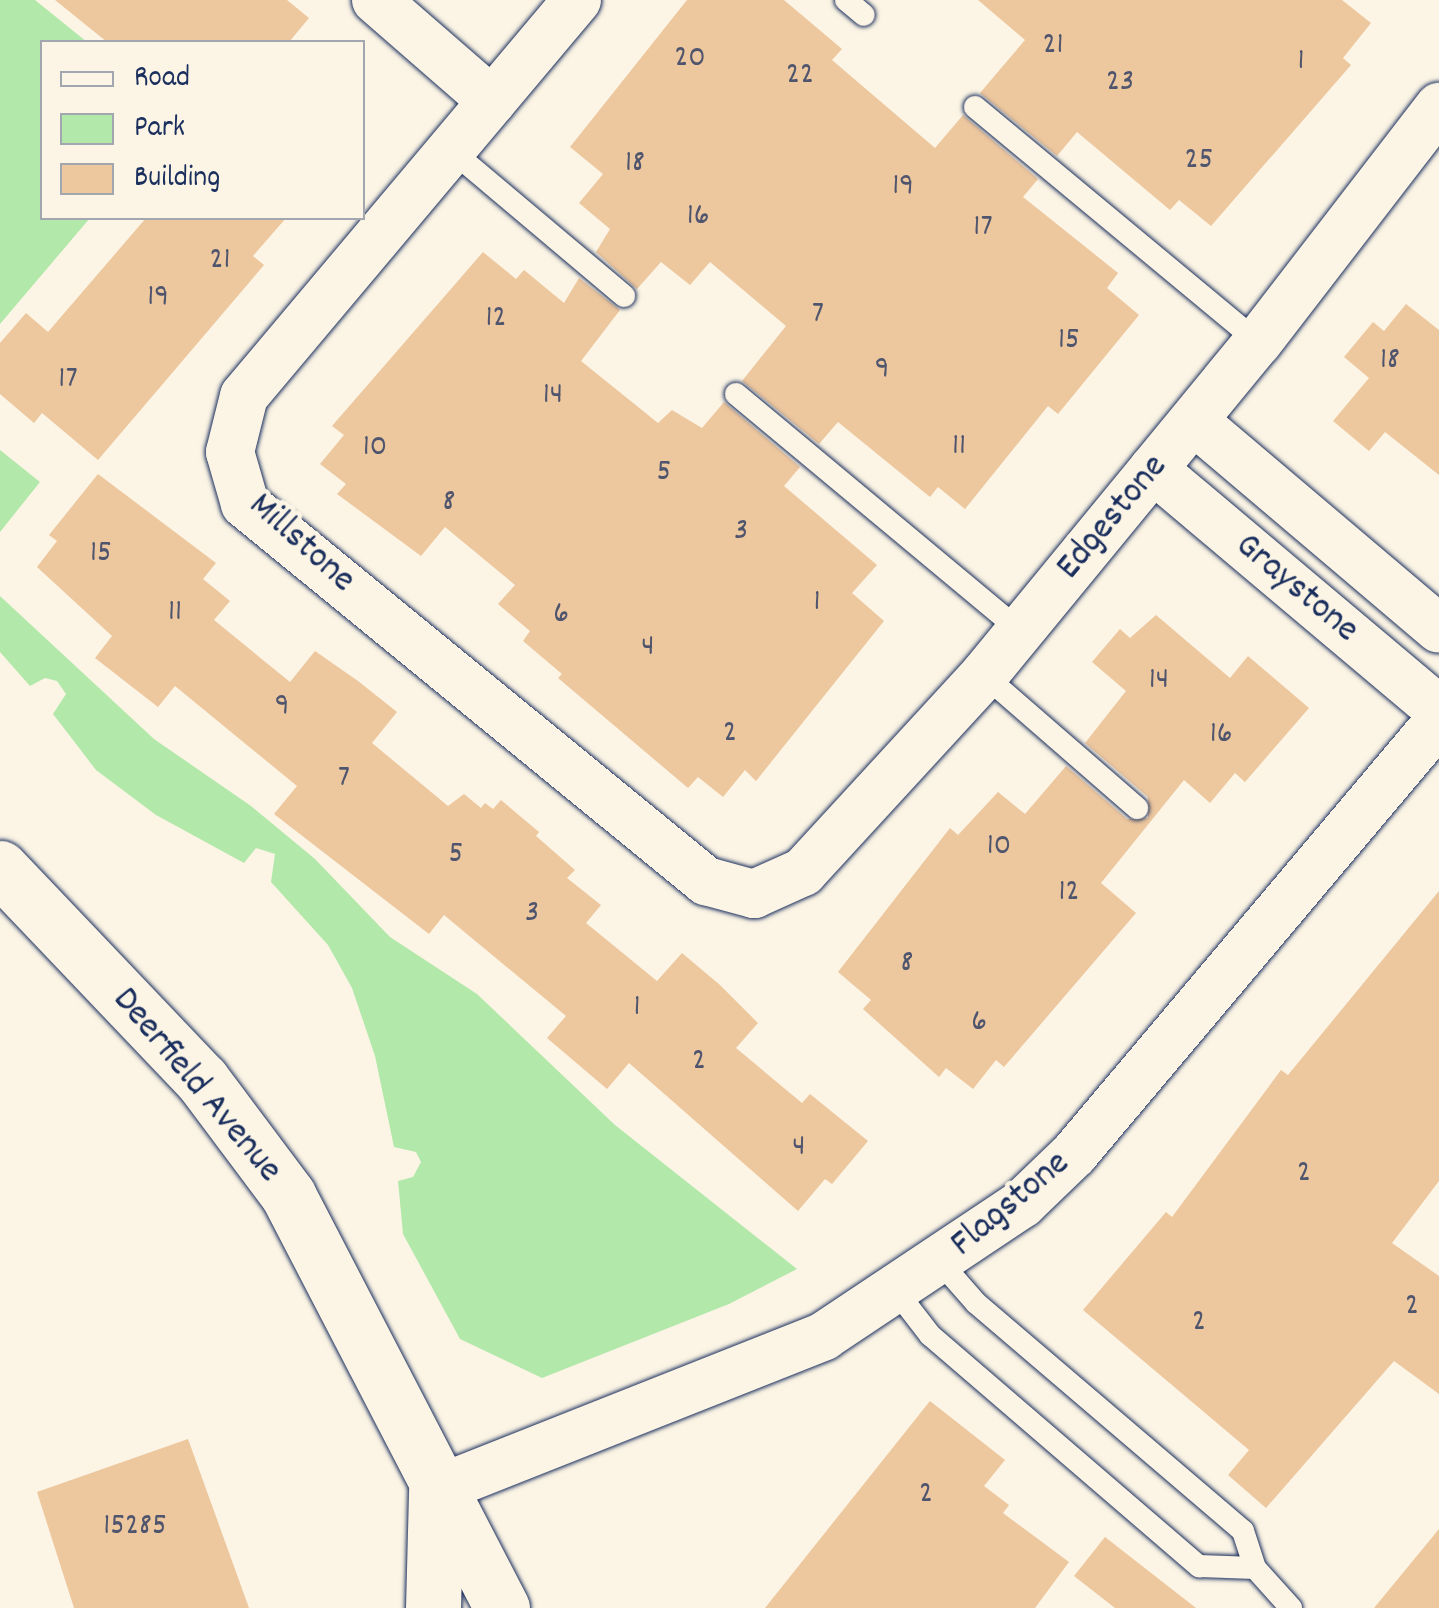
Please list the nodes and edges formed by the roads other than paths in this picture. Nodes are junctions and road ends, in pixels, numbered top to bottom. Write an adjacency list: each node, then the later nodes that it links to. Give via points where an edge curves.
1 (376, 0): 3 (street)
2 (577, 0): 3 (street, Millstone)
3 (492, 101): 6 (street, Millstone)
4 (975, 106): 8 (lane)
5 (1439, 106): 8 (street, Edgestone)
6 (452, 150): 7 (lane); 19 (street, Millstone, via 244,396 230,452 245,504 706,880)
7 (624, 296)
8 (1258, 342): 10 (street, Edgestone)
9 (736, 394): 13 (lane)
10 (1194, 421): 11 (street, Edgestone); 12 (street, Graystone)
11 (1153, 469): 13 (street, Edgestone); 15 (street, Graystone)
12 (1439, 628)
13 (1020, 631): 14 (street, Edgestone)
14 (984, 675): 17 (lane); 19 (street, Edgestone, via 803,872)
15 (1439, 710)
16 (1439, 722): 20 (street, Flagstone, via 1074,1154 1022,1204)
17 (1137, 808)
18 (0, 868): 22 (street, Deerfield Avenue, via 202,1080 288,1195)
19 (754, 894)
20 (941, 1263): 21 (street, Flagstone); 23 (lane, via 976,1303 1243,1531)
21 (896, 1291): 22 (street, Flagstone, via 824,1336); 23 (lane, via 930,1336 1200,1566)
22 (436, 1490): 24 (street, Deerfield Avenue); 25 (street, Deerfield Avenue)
23 (1255, 1568): 26 (lane)
24 (433, 1608)
25 (502, 1608)
26 (1291, 1608)

